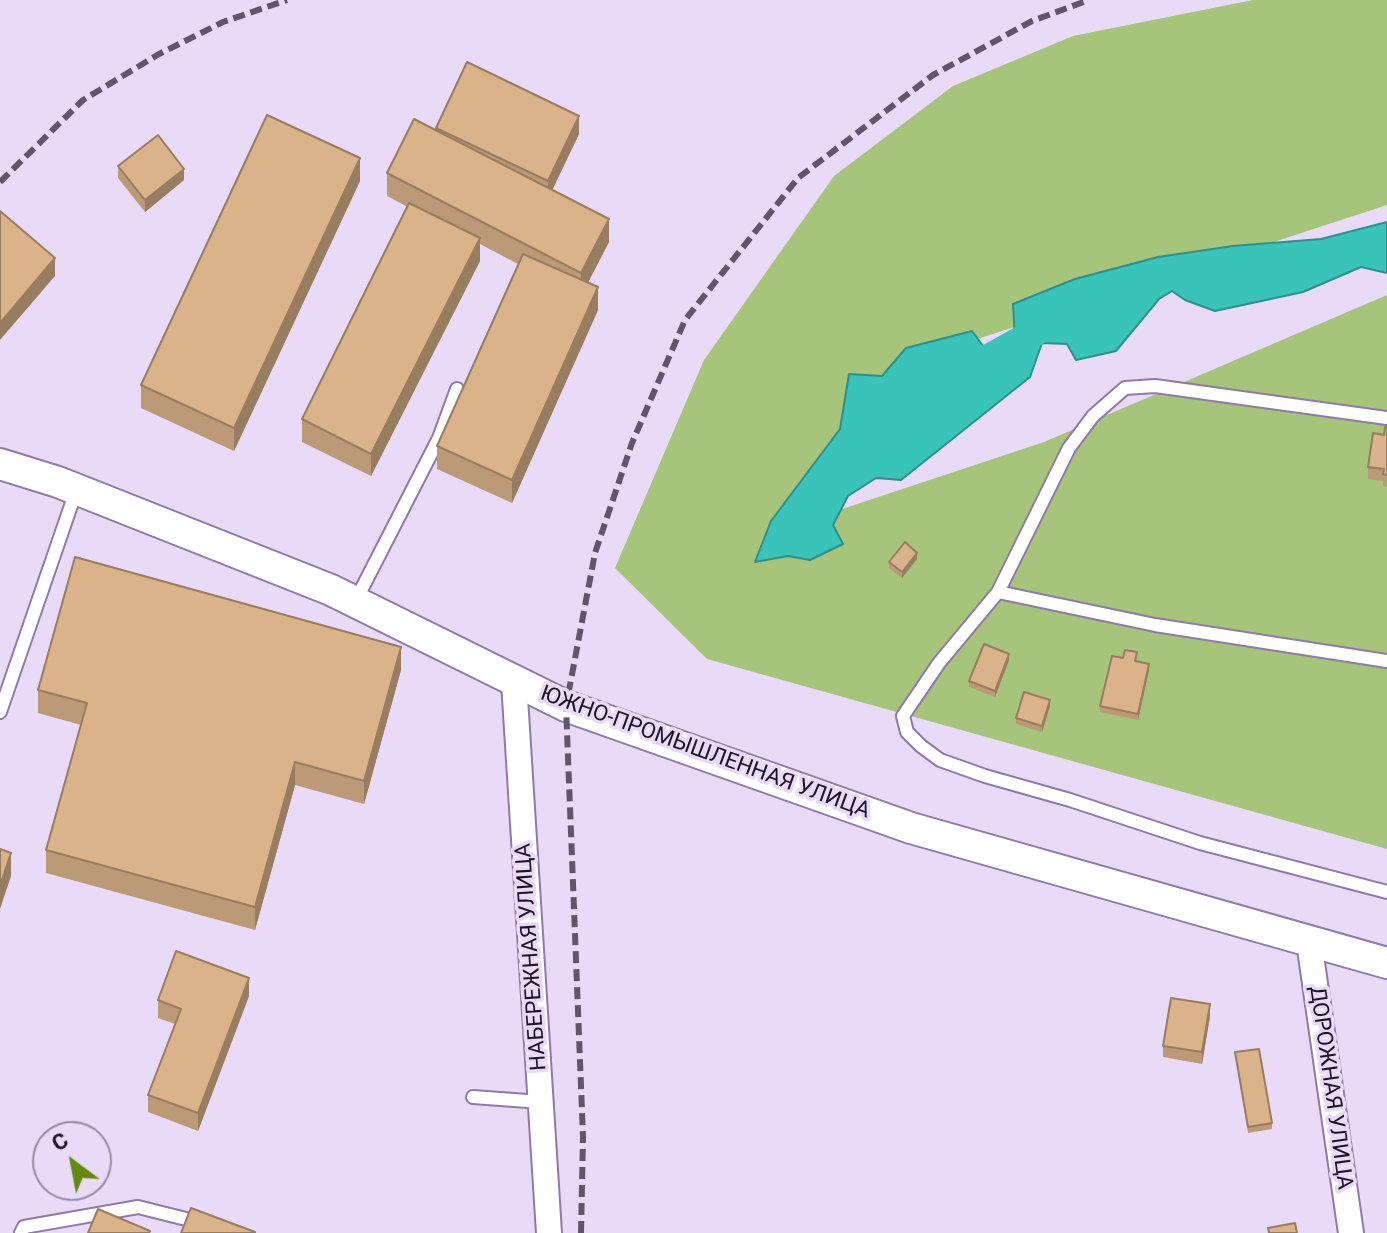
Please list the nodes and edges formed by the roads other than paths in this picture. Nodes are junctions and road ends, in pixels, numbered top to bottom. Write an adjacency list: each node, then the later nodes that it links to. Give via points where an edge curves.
1 (457, 389): 6 (lane, via 439,438)
2 (1387, 418): 5 (lane, via 1155,386 1125,388 1093,416 1069,448)
3 (0, 464): 4 (street, ЮЖНО-ПРОМЫШЛЕННАЯ УЛИЦА)
4 (77, 489): 6 (street, ЮЖНО-ПРОМЫШЛЕННАЯ УЛИЦА); 9 (lane)
5 (998, 592): 7 (lane, via 1155,625); 10 (lane, via 903,716 907,732 921,746 940,760 985,776 1200,843)
6 (355, 602): 8 (street, ЮЖНО-ПРОМЫШЛЕННАЯ УЛИЦА)
7 (1387, 661)
8 (514, 682): 11 (street, ЮЖНО-ПРОМЫШЛЕННАЯ УЛИЦА, via 566,706 911,828); 14 (street, НАБЕРЕЖНАЯ УЛИЦА)
9 (0, 712)
10 (1387, 892)
11 (1309, 942): 12 (street, ЮЖНО-ПРОМЫШЛЕННАЯ УЛИЦА); 18 (street, ДОРОЖНАЯ УЛИЦА)
12 (1387, 963)
13 (473, 1097): 14 (lane)
14 (541, 1102): 17 (street, НАБЕРЕЖНАЯ УЛИЦА)
15 (211, 1225): 16 (lane, via 138,1207 24,1227)
16 (21, 1233)
17 (549, 1233)
18 (1351, 1233)

